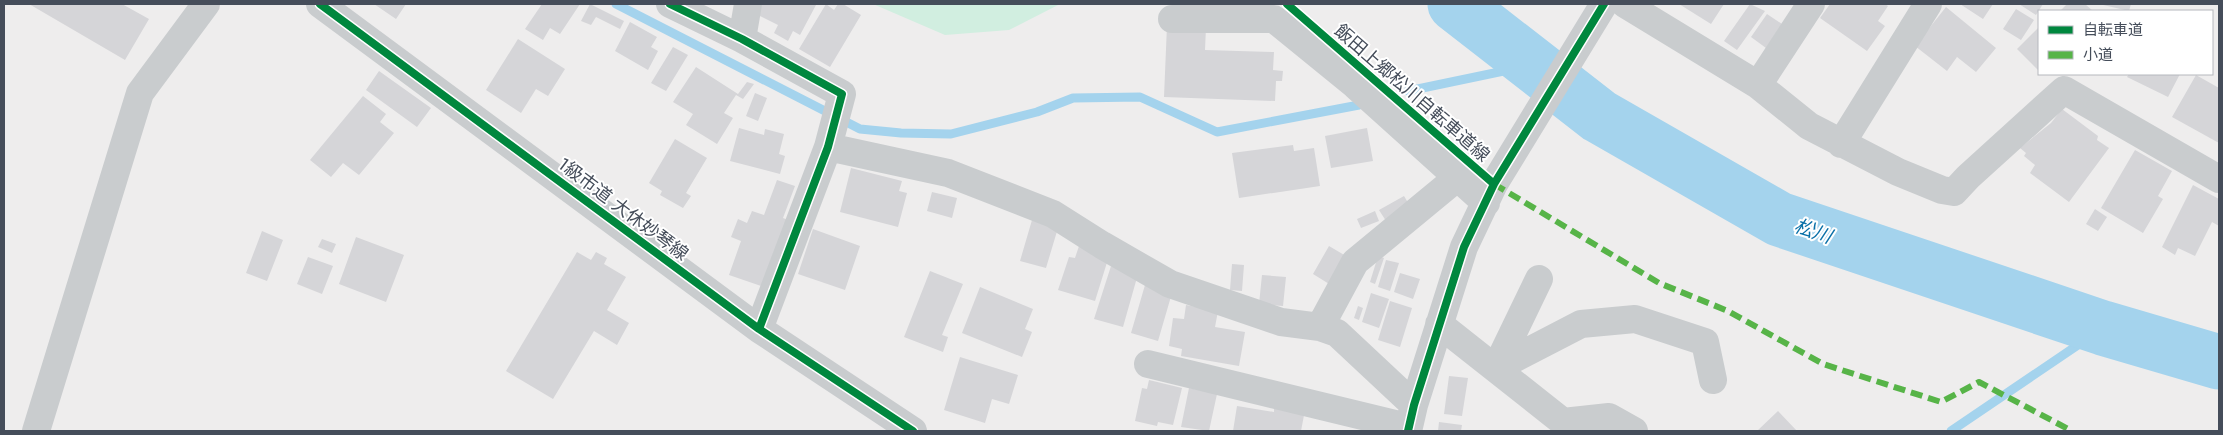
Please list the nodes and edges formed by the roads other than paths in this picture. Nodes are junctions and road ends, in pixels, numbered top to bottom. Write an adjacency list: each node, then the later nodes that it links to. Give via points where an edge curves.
1 (206, 4): 25 (street, via 140,93)
2 (320, 4): 19 (street, 1級市道 大休妙琴線)
3 (670, 4): 9 (street)
4 (748, 4): 9 (street)
5 (1811, 4): 10 (street)
6 (1928, 4): 12 (street)
7 (1609, 6): 10 (street); 15 (street, via 1502,172)
8 (1172, 19): 13 (street, via 1274,19 1355,84)
9 (742, 39): 11 (street, via 842,94)
10 (1758, 85): 12 (street, via 1809,126)
11 (829, 142): 18 (street, via 948,174 1054,214 1170,284 1281,322); 19 (street)
12 (1841, 144): 14 (street, via 1898,172 1954,192 2064,90)
13 (1458, 177): 15 (street); 18 (street, via 1356,262)
14 (2219, 179)
15 (1486, 203): 17 (street, via 1464,247)
16 (1539, 279): 21 (street)
17 (1440, 324): 21 (street); 23 (street)
18 (1320, 327): 23 (street, via 1337,333)
19 (759, 329): 26 (street, 1級市道 大休妙琴線)
20 (1148, 364): 23 (street)
21 (1496, 368): 22 (street, via 1581,324 1635,319 1705,342); 24 (street)
22 (1713, 380)
23 (1410, 421)
24 (1561, 427): 27 (street, via 1609,417)
25 (36, 431)
26 (913, 431)
27 (1634, 431)

